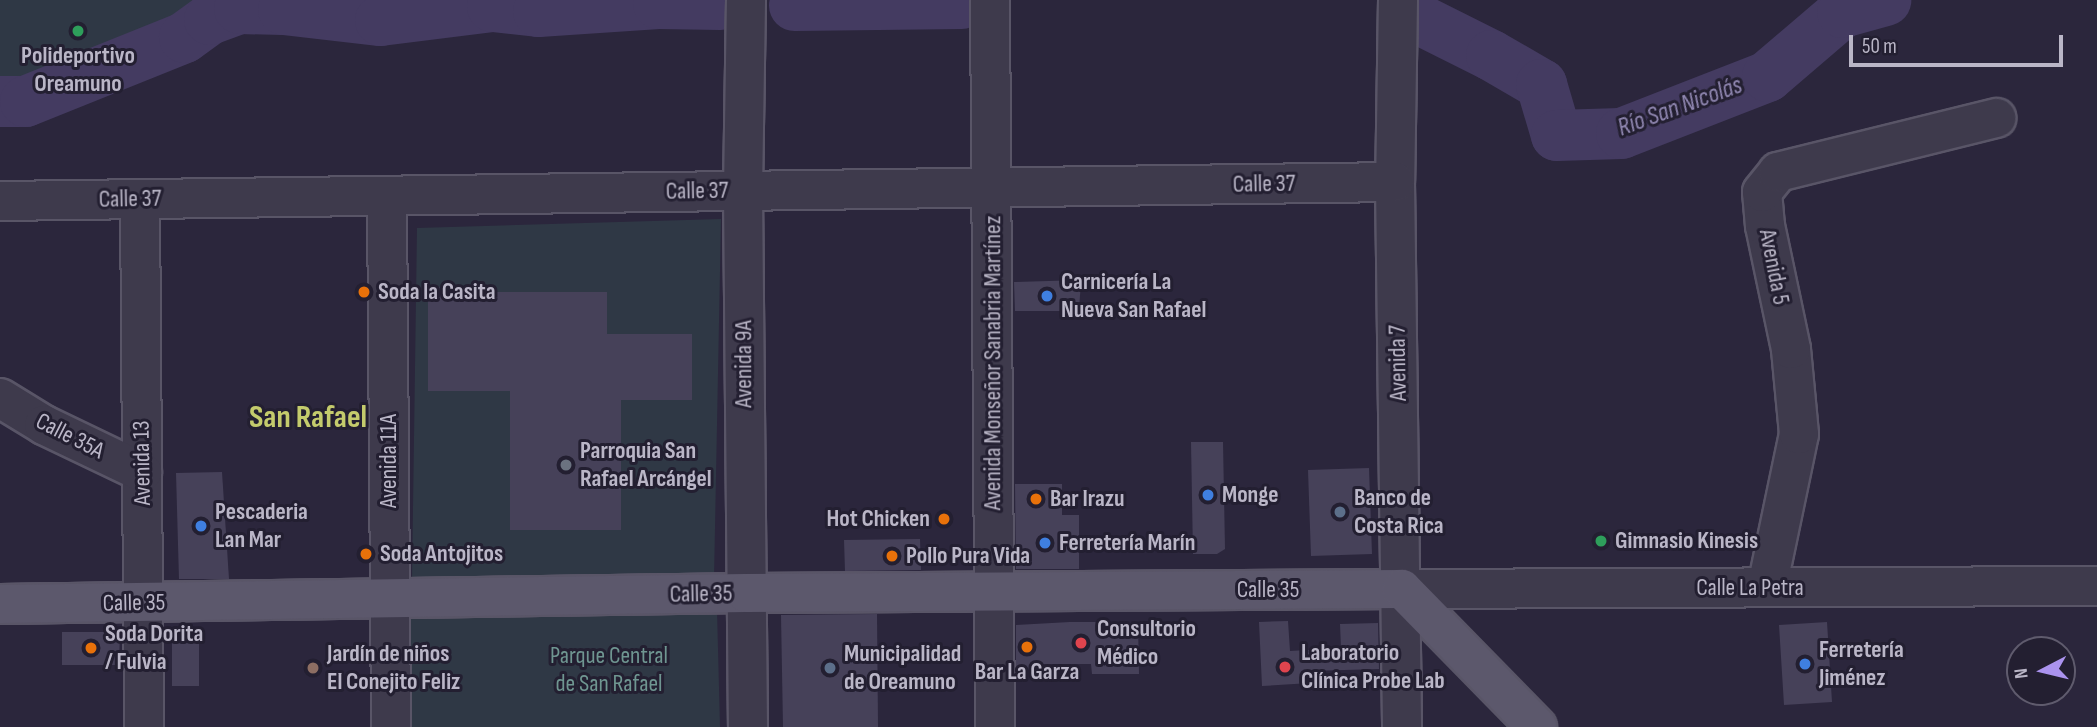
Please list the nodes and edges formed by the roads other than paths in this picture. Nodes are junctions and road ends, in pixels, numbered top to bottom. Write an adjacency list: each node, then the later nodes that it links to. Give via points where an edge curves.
1 (746, 0): 7 (street, Avenida 9A)
2 (990, 0): 6 (street, Avenida Monseñor Sanabria Martínez)
3 (1398, 0): 5 (street, Avenida 7)
4 (1996, 118): 14 (street, Avenida 5, via 1778,172 1762,192 1791,349 1799,435)
5 (1395, 182): 6 (street, Calle 37); 15 (street, Avenida 7)
6 (992, 187): 7 (street, Calle 37); 16 (street, Avenida Monseñor Sanabria Martínez)
7 (743, 191): 8 (street, Calle 37); 17 (street, Avenida 9A)
8 (387, 196): 9 (street, Calle 37); 18 (street, Avenida 11A)
9 (140, 199): 10 (street, Calle 37); 12 (street, Avenida 13)
10 (0, 201)
11 (0, 398): 12 (street, Calle 35A, via 44,425)
12 (142, 472): 19 (street, Avenida 13)
13 (2097, 586): 14 (street, Calle La Petra)
14 (1767, 587): 15 (street, Calle La Petra)
15 (1402, 589): 16 (main road, Calle 35); 25 (street, Avenida 7); 26 (main road)
16 (995, 592): 17 (main road, Calle 35); 24 (street, Avenida Monseñor Sanabria Martínez)
17 (746, 593): 18 (main road, Calle 35); 23 (street, Avenida 9A)
18 (390, 598): 19 (main road, Calle 35); 22 (street, Avenida 11A)
19 (143, 603): 20 (main road, Calle 35); 21 (street, Avenida 13)
20 (0, 604)
21 (144, 727)
22 (391, 727)
23 (748, 727)
24 (995, 727)
25 (1402, 727)
26 (1537, 727)

